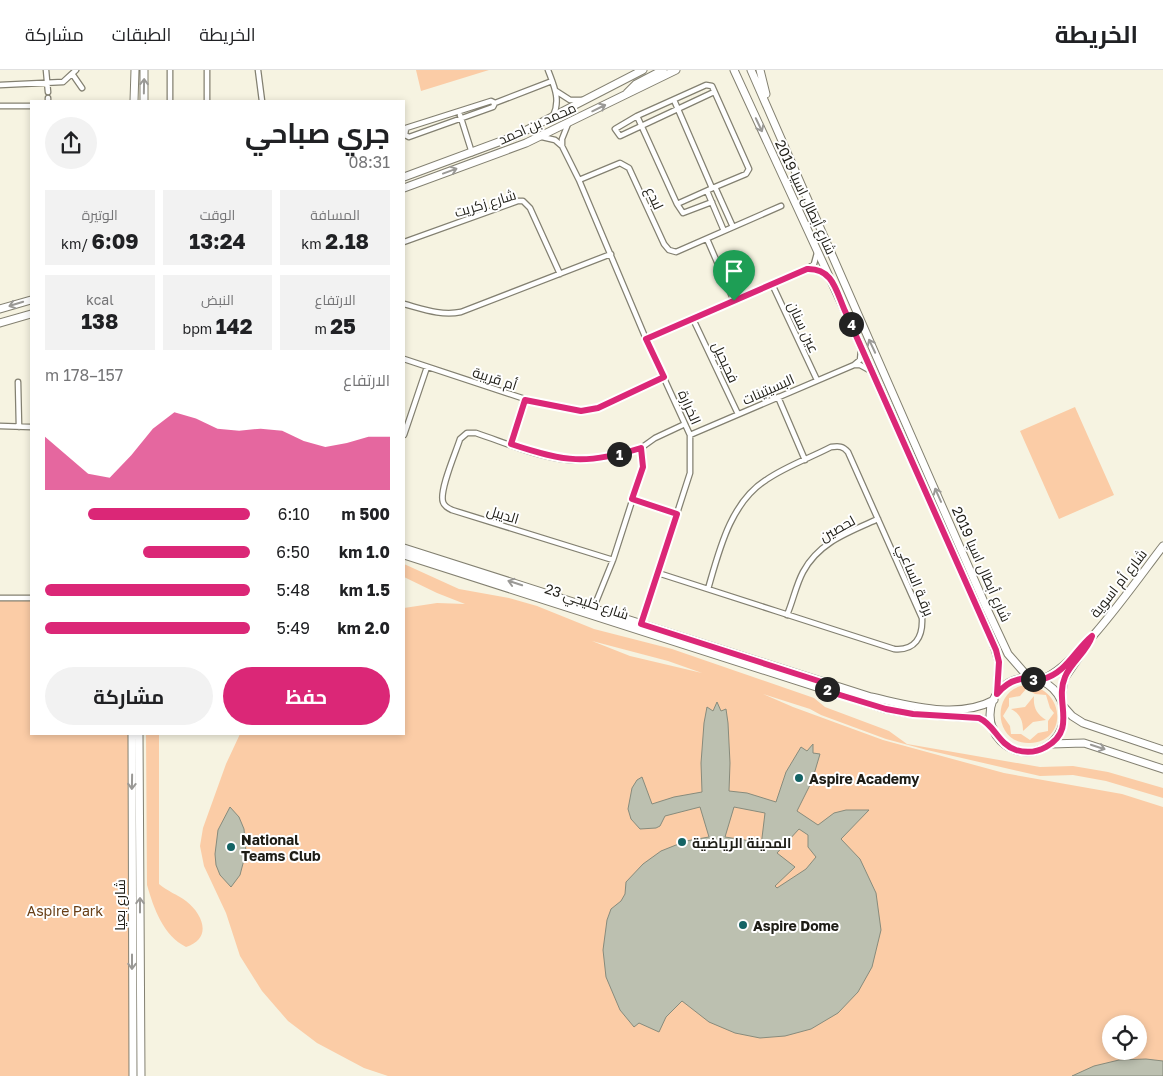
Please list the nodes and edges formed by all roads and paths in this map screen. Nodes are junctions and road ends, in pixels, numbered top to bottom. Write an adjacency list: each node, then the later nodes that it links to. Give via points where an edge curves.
1 (46, 70): 17 (street)
2 (135, 70): 22 (main road)
3 (144, 70): 28 (main road, one-way to 3)
4 (170, 70): 29 (street)
5 (207, 70): 30 (street)
6 (258, 70): 31 (street)
7 (548, 70): 16 (street)
8 (643, 70): 25 (main road, محمد بن احمد)
9 (663, 70): 23 (main road, via 632,86)
10 (676, 70): 23 (main road, محمد بن احمد)
11 (733, 70): 60 (main road, شارع أبطال اسيا 2019, one-way to 60)
12 (747, 70): 33 (main road)
13 (751, 70): 33 (main road, شارع أبطال اسيا 2019)
14 (760, 70): 42 (main road)
15 (75, 72): 17 (street, via 62,82); 19 (street)
16 (552, 81): 20 (street); 34 (street)
17 (48, 83): 18 (street); 24 (street)
18 (0, 85)
19 (82, 88)
20 (556, 91): 25 (street, via 570,100); 41 (street, via 557,109)
21 (714, 92): 32 (street, via 712,86 706,85); 37 (street); 51 (street, via 749,169 746,174)
22 (135, 93): 26 (street); 27 (main road)
23 (626, 95): 43 (main road, محمد بن احمد, one-way to 23)
24 (48, 97)
25 (593, 97): 41 (main road, محمد بن احمد)
26 (129, 100)
27 (134, 100)
28 (144, 100)
29 (170, 100)
30 (207, 100)
31 (262, 100)
32 (674, 100): 37 (street); 39 (street)
33 (765, 102): 42 (main road, شارع أبطال اسيا 2019)
34 (495, 103): 38 (street, via 491,101); 40 (street, via 493,107)
35 (0, 106): 36 (street)
36 (30, 106)
37 (678, 108): 44 (street); 51 (street)
38 (458, 112): 40 (street); 40 (street, via 406,128 405,135)
39 (637, 116): 44 (street); 44 (street, via 615,129 620,136)
40 (460, 118): 47 (street)
41 (552, 118): 47 (main road, محمد بن احمد)
42 (774, 123): 111 (main road, شارع أبطال اسيا 2019, one-way to 42, via 1008,654 987,609)
43 (568, 124): 45 (main road, محمد بن احمد); 46 (street)
44 (641, 125): 54 (street)
45 (540, 137): 46 (street, via 556,140); 50 (main road, محمد بن احمد, one-way to 45)
46 (562, 146): 49 (street, الخرارة)
47 (472, 154): 48 (main road, محمد بن احمد)
48 (405, 177)
49 (579, 180): 58 (street, لبدع, via 620,163 625,164 669,250 676,252); 61 (street, الخرارة)
50 (405, 188)
51 (714, 188): 52 (street); 56 (street)
52 (707, 191): 53 (street); 54 (street)
53 (712, 202): 54 (street, via 684,213); 57 (street)
54 (677, 204)
55 (781, 206): 56 (street, لبدع)
56 (733, 227): 57 (street, لبدع)
57 (724, 231): 58 (street, لبدع)
58 (707, 239): 67 (street)
59 (405, 242): 63 (street, شارع زكريت, via 523,201 530,208)
60 (817, 249): 62 (street, via 814,264); 64 (main road, شارع أبطال اسيا 2019)
61 (611, 254): 63 (street); 73 (street, الخرارة)
62 (807, 269): 64 (street, via 822,270); 65 (street)
63 (560, 274): 68 (street, via 451,314)
64 (828, 274): 74 (main road, شارع أبطال اسيا 2019)
65 (772, 284): 67 (street); 80 (street, عين سنان)
66 (30, 300): 69 (main road, one-way to 69)
67 (734, 301): 71 (street)
68 (405, 304)
69 (0, 309)
70 (30, 314): 72 (main road)
71 (693, 319): 73 (street); 86 (street, فحيحيل)
72 (0, 323)
73 (646, 339): 79 (street, الخرارة)
74 (861, 348): 76 (street, via 860,360); 78 (main road, شارع أبطال اسيا 2019)
75 (405, 359): 77 (street, أم قريبة)
76 (854, 365): 78 (street); 80 (street, البسيتينات)
77 (427, 367): 83 (street, أم قريبة); 85 (street)
78 (872, 372): 114 (main road, شارع أبطال اسيا 2019, via 996,650 999,662)
79 (664, 377): 83 (street, أم قريبة, via 598,408 581,411); 87 (street, الخرارة)
80 (817, 380): 82 (street, البسيتينات)
81 (18, 382): 89 (street)
82 (778, 397): 86 (street, البسيتينات); 95 (street)
83 (525, 400): 93 (street)
84 (405, 411): 85 (street)
85 (410, 413): 91 (street)
86 (738, 414): 92 (street, البسيتينات)
87 (685, 424): 92 (street, الخرارة); 94 (street, الديبل)
88 (0, 426): 89 (street)
89 (19, 426): 90 (street)
90 (30, 427)
91 (405, 430)
92 (690, 435): 97 (street, الخرارة, via 690,473)
93 (511, 444): 94 (street, الديبل, via 570,460 604,458); 102 (street, الديبل, via 476,433 463,436 443,491 445,505 452,510)
94 (641, 448): 96 (street, via 643,467)
95 (805, 460): 98 (street, برقـة الساعي, via 831,447 844,448); 104 (street, برقـة الساعي, via 765,480 741,504 724,538)
96 (632, 499): 97 (street); 102 (street)
97 (677, 514): 103 (street, الخرارة)
98 (878, 519): 108 (street, لحصين, via 834,539 821,549 803,572); 108 (street, برقـة الساعي, via 922,618 916,642 904,650 894,649)
99 (1163, 546): 110 (main road, شارع أم اسوية)
100 (405, 548): 109 (main road, شارع خليجي 23, one-way to 100)
101 (405, 555): 109 (main road, شارع خليجي 23)
102 (613, 560): 107 (street)
103 (658, 573): 104 (street, برقـة الساعي); 109 (street, الخرارة)
104 (708, 589): 108 (street, برقـة الساعي)
105 (0, 598): 106 (street)
106 (30, 598)
107 (596, 602)
108 (787, 615)
109 (640, 627): 113 (main road, شارع خليجي 23)
110 (1092, 636): 112 (main road, شارع أم اسوية, via 1063,668); 115 (main road, شارع أم اسوية, via 1064,678)
111 (1029, 678): 112 (main road); 114 (main road, via 1011,682)
112 (1040, 680): 115 (main road, via 1050,686)
113 (827, 687): 114 (main road, شارع خليجي 23, via 935,708 968,710); 116 (main road, شارع خليجي 23, via 886,709 979,718)
114 (996, 697): 116 (main road, via 991,714)
115 (1062, 702): 119 (main road, via 1062,726); 120 (main road, via 1072,716 1083,723)
116 (993, 728): 119 (main road, via 1000,740 1015,750 1032,751)
117 (132, 735): 121 (main road, شارع بعيا)
118 (139, 735): 121 (main road, شارع بعيا)
119 (1050, 744): 122 (main road, one-way to 122, via 1084,743)
120 (1163, 750)
121 (136, 751): 123 (main road, شارع بعيا)
122 (1163, 769)
123 (136, 1039): 124 (main road, شارع بعيا); 125 (main road, شارع بعيا)
124 (133, 1076)
125 (141, 1076)

